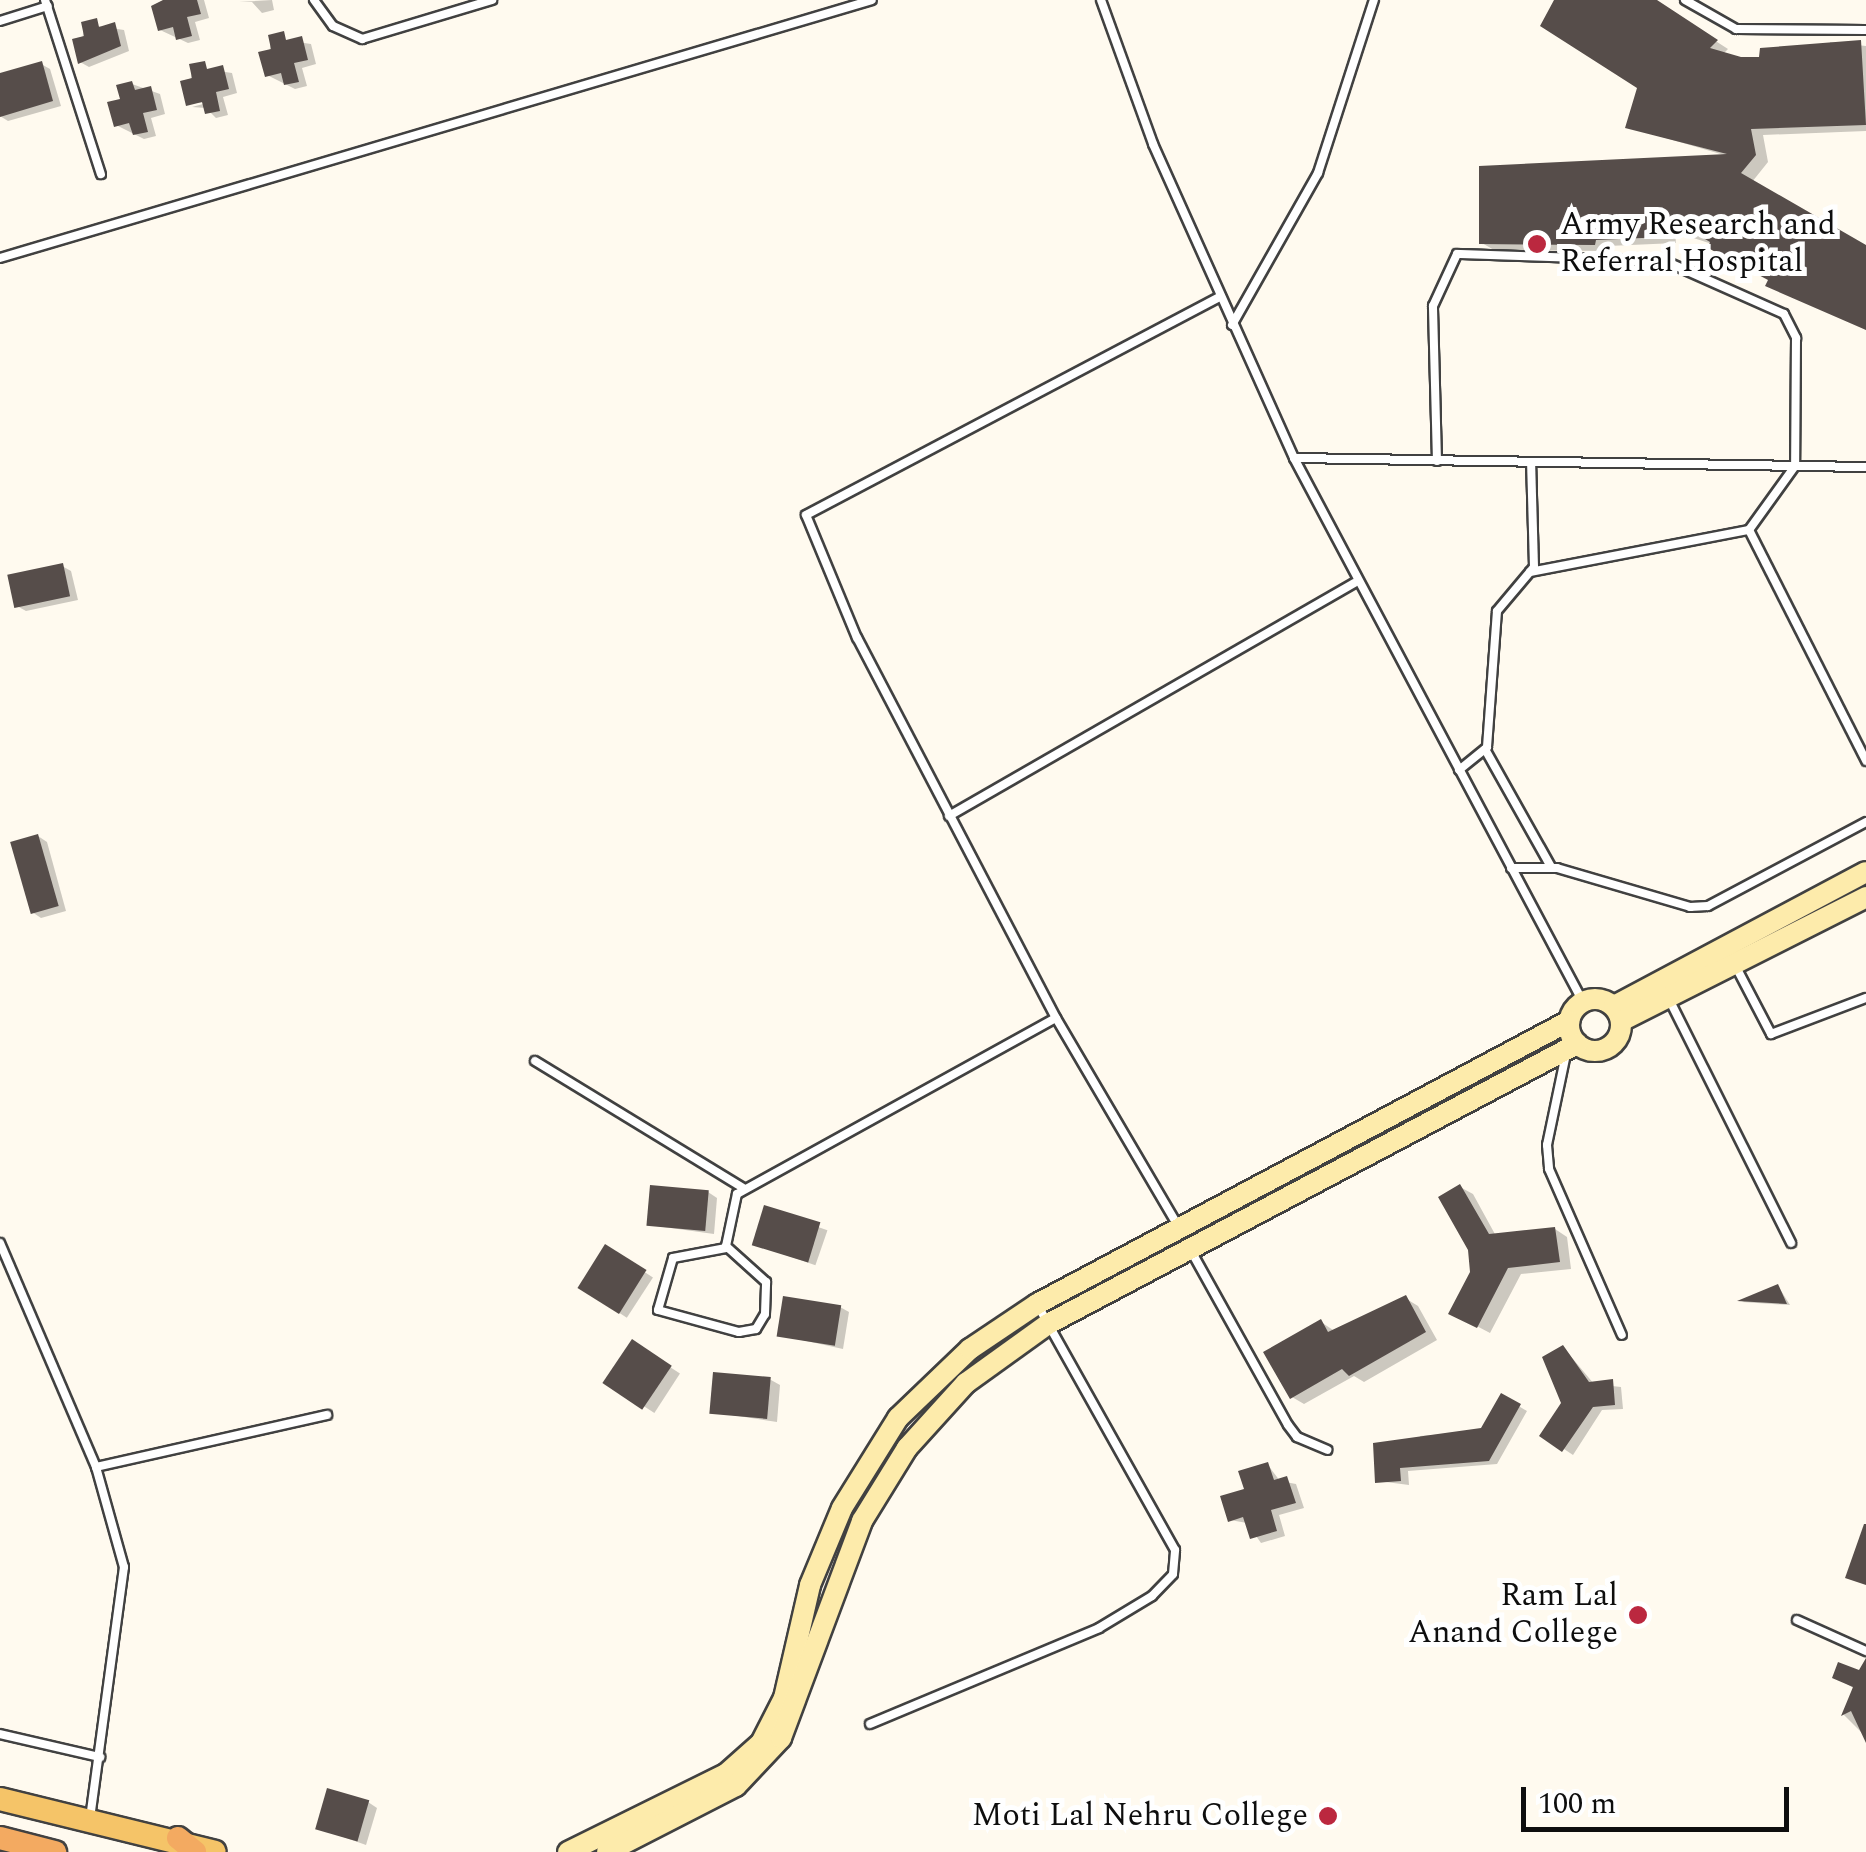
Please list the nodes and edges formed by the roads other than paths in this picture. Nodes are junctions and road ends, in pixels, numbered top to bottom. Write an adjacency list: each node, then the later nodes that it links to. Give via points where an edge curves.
1 (314, 0): 2 (lane, via 333,26 362,39)
2 (492, 0)
3 (872, 0): 11 (lane)
4 (1101, 0): 12 (lane, via 1153,144)
5 (1374, 0): 13 (lane, via 1318,173)
6 (1685, 0): 9 (lane, via 1736,28)
7 (47, 3): 8 (lane); 10 (lane)
8 (0, 21)
9 (1866, 30)
10 (101, 174)
11 (0, 258)
12 (1220, 298): 13 (lane); 25 (lane, via 806,514 857,638)
13 (1232, 325): 14 (lane)
14 (1294, 458): 15 (lane); 21 (lane)
15 (1437, 461): 16 (lane); 17 (lane, via 1433,306 1457,254 1666,260 1784,314 1796,338)
16 (1531, 462): 17 (lane); 20 (lane)
17 (1795, 466): 18 (lane); 19 (lane)
18 (1866, 467)
19 (1749, 530): 20 (lane); 23 (lane)
20 (1530, 572): 22 (lane, via 1496,616)
21 (1355, 583): 24 (lane); 25 (lane)
22 (1486, 751): 24 (lane); 27 (lane)
23 (1866, 761)
24 (1459, 770): 28 (lane)
25 (949, 816): 36 (lane)
26 (1866, 822): 27 (lane, via 1708,906)
27 (1551, 867): 28 (lane)
28 (1510, 868): 34 (lane)
29 (1866, 872): 35 (main road)
30 (1866, 897): 31 (main road)
31 (1734, 964): 32 (main road); 33 (lane, via 1772,1034)
32 (1668, 997): 35 (main road); 43 (lane)
33 (1866, 998)
34 (1583, 1002): 35 (main road); 37 (main road)
35 (1617, 1014): 38 (main road, via 1619,1037 1608,1049)
36 (1056, 1018): 40 (lane); 41 (lane)
37 (1569, 1022): 38 (main road); 41 (main road)
38 (1572, 1047): 41 (main road); 47 (lane, via 1547,1156)
39 (535, 1061): 40 (lane)
40 (742, 1188): 44 (lane, via 733,1200)
41 (1184, 1238): 45 (main road); 46 (main road); 49 (lane, via 1288,1425 1297,1437)
42 (0, 1243): 50 (lane)
43 (1791, 1243)
44 (726, 1248): 44 (lane, via 766,1282 756,1330 739,1332 658,1310 674,1258)
45 (1036, 1304): 46 (lane); 53 (main road, via 934,1379 878,1444 816,1564)
46 (1048, 1324): 53 (main road, via 944,1401 907,1448 862,1521); 54 (lane, via 1175,1550 1173,1574 1152,1596 1098,1628)
47 (1622, 1336)
48 (327, 1415): 50 (lane)
49 (1327, 1450)
50 (96, 1467): 56 (lane, via 117,1536 124,1590)
51 (1796, 1620): 52 (lane)
52 (1866, 1652)
53 (788, 1708): 59 (main road, via 726,1774)
54 (870, 1724)
55 (0, 1734): 56 (lane)
56 (100, 1757): 58 (lane)
57 (0, 1800): 58 (main road)
58 (90, 1819): 61 (main road)
59 (648, 1822): 64 (main road); 65 (main road)
60 (0, 1838): 62 (highway)
61 (186, 1845): 63 (main road)
62 (54, 1852)
63 (215, 1852)
64 (568, 1852)
65 (607, 1852)

